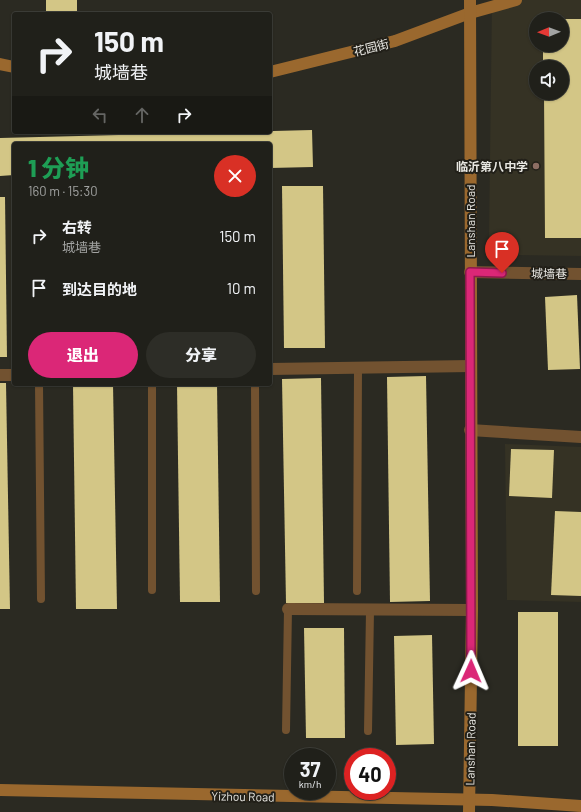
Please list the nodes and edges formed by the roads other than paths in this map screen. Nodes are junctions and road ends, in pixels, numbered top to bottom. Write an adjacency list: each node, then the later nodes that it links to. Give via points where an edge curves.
1 (470, 0): 3 (street, Lanshan Road)
2 (516, 0): 3 (street, 花园街)
3 (470, 13): 6 (street, 花园街, via 395,41); 7 (street, Lanshan Road)
4 (0, 64): 5 (street)
5 (12, 67)
6 (272, 72)
7 (470, 272): 8 (street, 城墙巷); 9 (street, Lanshan Road)
8 (581, 274)
9 (471, 366): 10 (street); 17 (street, Lanshan Road)
10 (358, 368): 11 (street); 21 (lane)
11 (272, 370)
12 (0, 375): 13 (street)
13 (12, 375)
14 (39, 386): 22 (lane)
15 (152, 386): 19 (lane)
16 (255, 386): 20 (lane)
17 (470, 430): 18 (street); 25 (street, Lanshan Road)
18 (581, 437)
19 (152, 590)
20 (256, 591)
21 (357, 591)
22 (41, 599)
23 (288, 609): 24 (street); 26 (lane)
24 (370, 610): 25 (street); 27 (lane)
25 (472, 610): 30 (street, Lanshan Road)
26 (286, 730)
27 (368, 731)
28 (0, 790): 30 (street, Yizhou Road)
29 (581, 806): 30 (street, Yizhou Road, via 492,800)
30 (469, 807)

